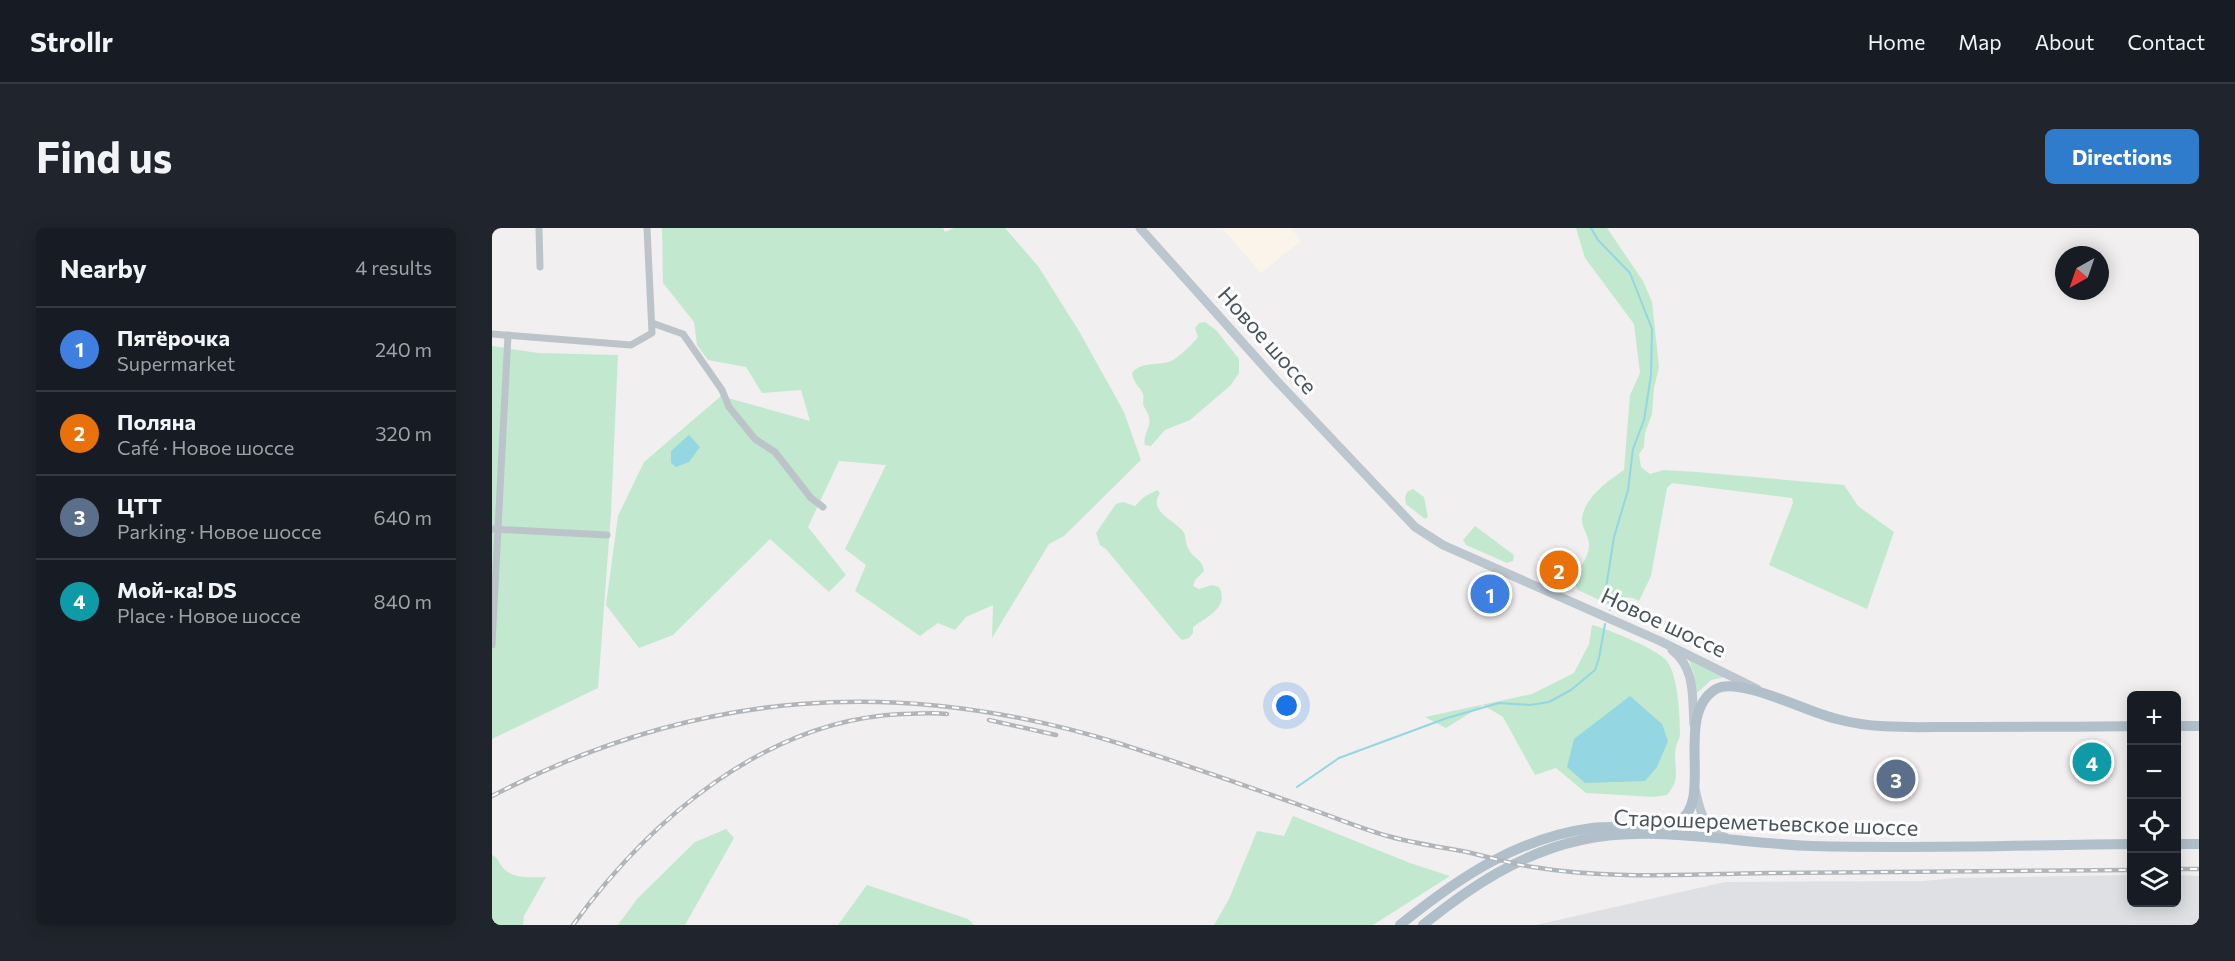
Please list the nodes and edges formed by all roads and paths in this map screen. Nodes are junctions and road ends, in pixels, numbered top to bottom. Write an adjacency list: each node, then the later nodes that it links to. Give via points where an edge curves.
1 (539, 228): 4 (street)
2 (647, 228): 5 (street)
3 (1140, 228): 11 (main road, Новое шоссе, via 1415,527 1443,544)
4 (540, 267)
5 (652, 323): 7 (street, via 652,333 631,345); 8 (street, via 683,334 722,390 729,407)
6 (492, 334): 7 (street)
7 (508, 335): 9 (street)
8 (823, 507)
9 (495, 529): 10 (street); 12 (street)
10 (607, 535)
11 (1660, 641): 13 (main road, Новое шоссе); 17 (main road, via 1679,655 1690,674)
12 (492, 645)
13 (1767, 694): 14 (main road, Новое шоссе, via 1819,715 1861,724); 17 (main road, via 1722,686 1707,697)
14 (2127, 726)
15 (2181, 726): 16 (main road)
16 (2199, 726)
17 (1695, 729): 18 (main road)
18 (1695, 789): 19 (main road, via 1708,827); 23 (main road, Старошереметьевское шоссе, via 1692,806 1678,822 1597,827 1530,842 1485,864)
19 (1742, 841): 20 (main road, Старошереметьевское шоссе, via 1815,846); 24 (main road, Старошереметьевское шоссе, via 1612,835 1575,842 1504,868)
20 (2127, 844)
21 (2181, 844): 22 (main road)
22 (2199, 844)
23 (1400, 925)
24 (1423, 925)

